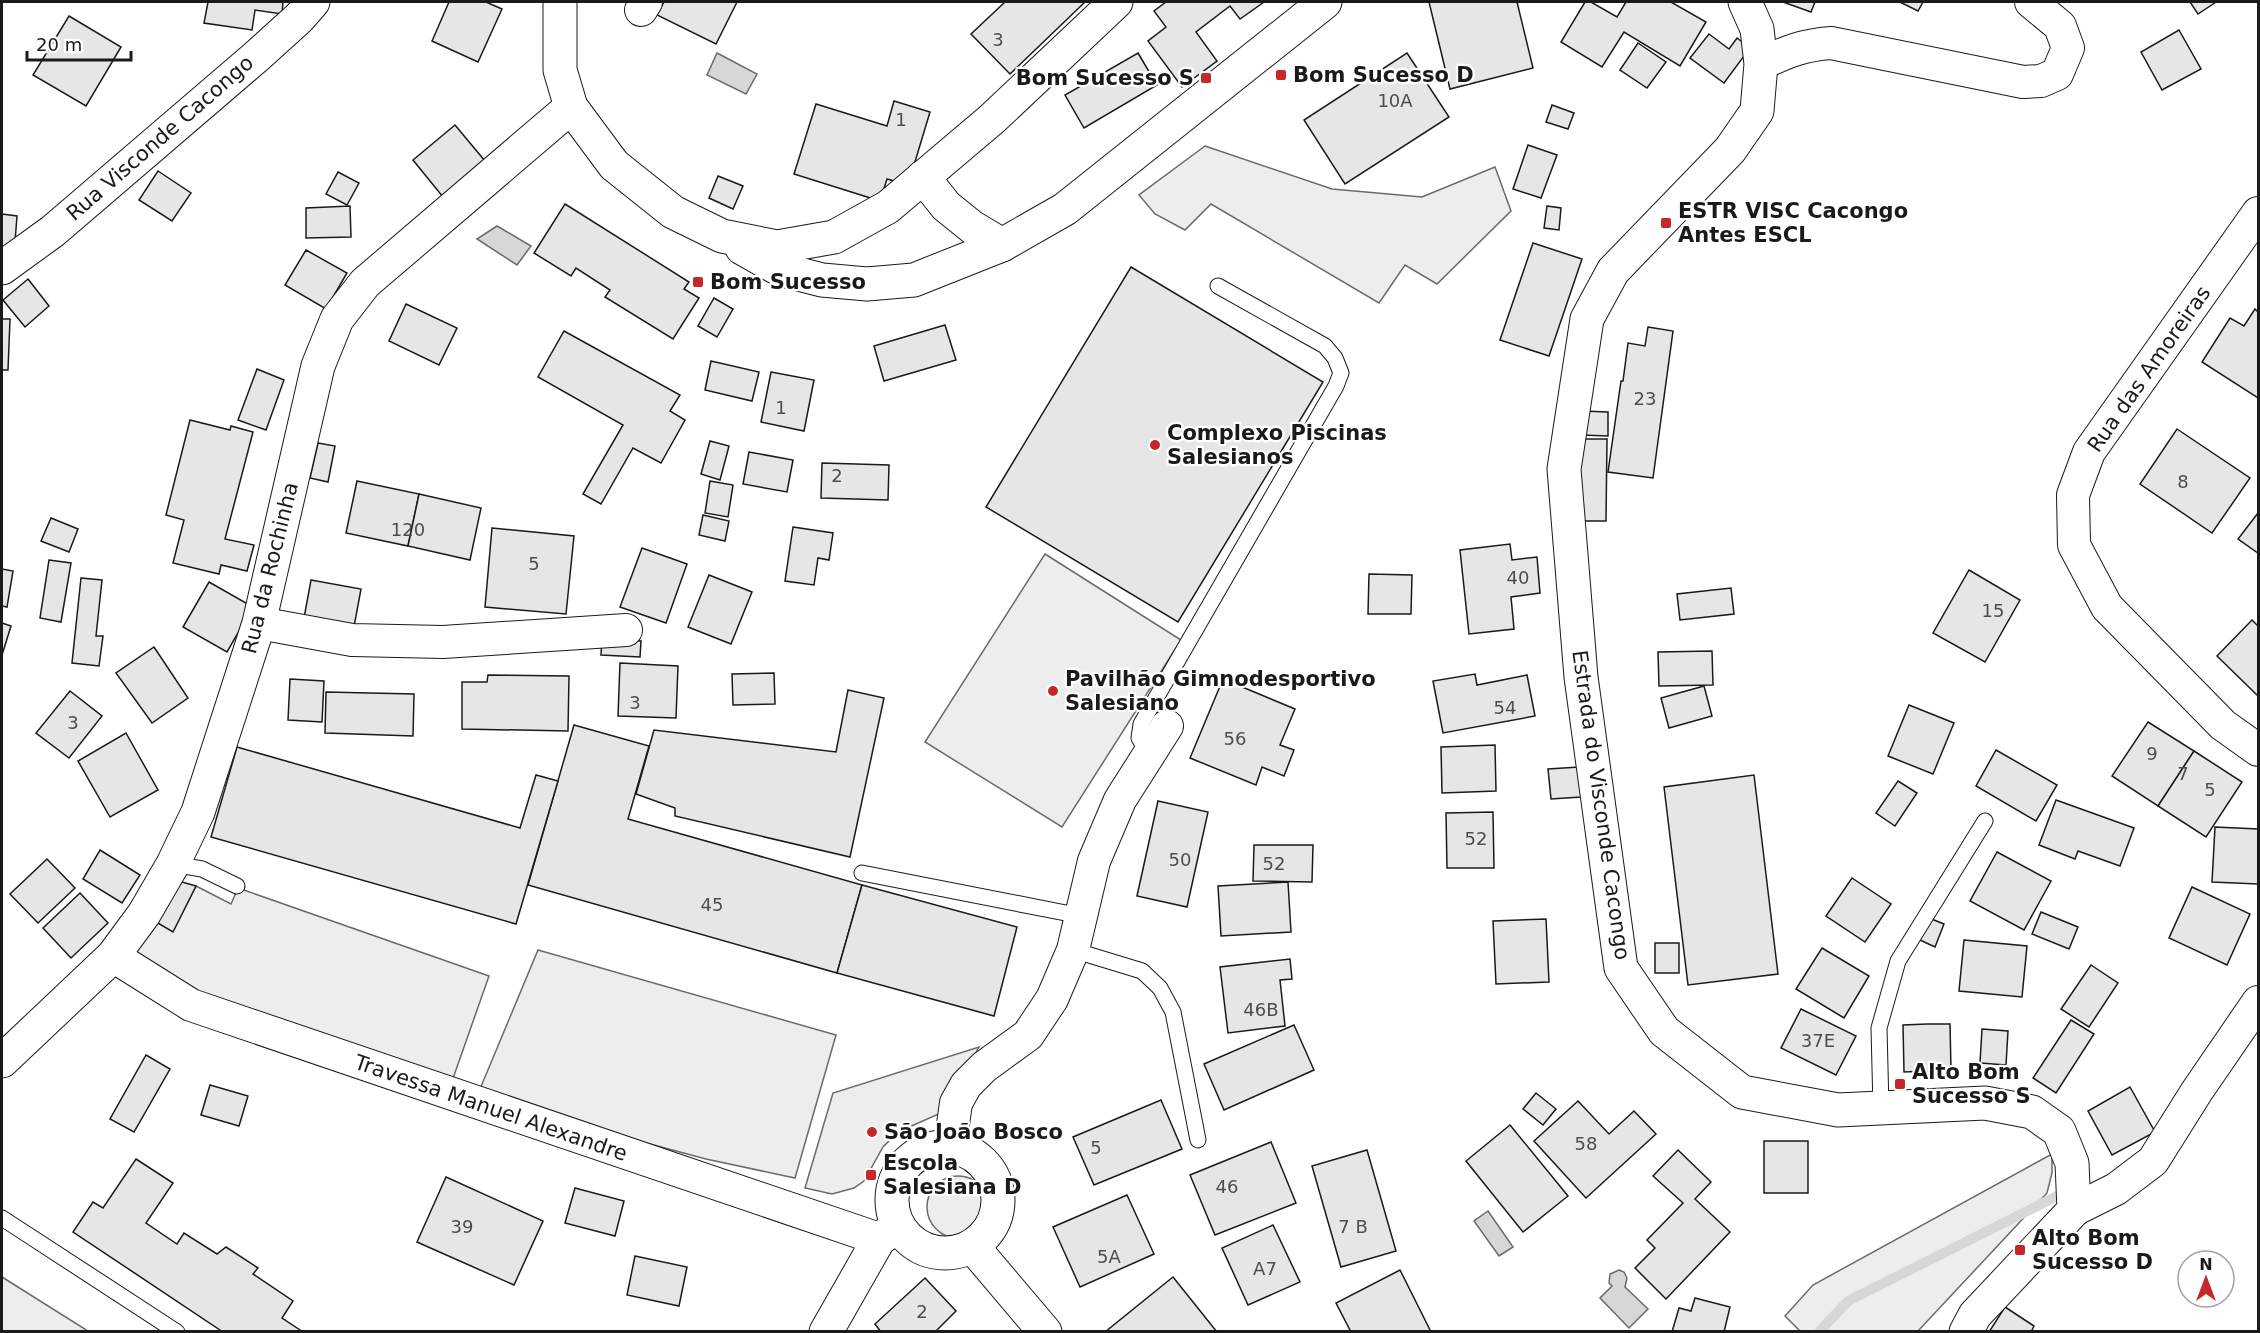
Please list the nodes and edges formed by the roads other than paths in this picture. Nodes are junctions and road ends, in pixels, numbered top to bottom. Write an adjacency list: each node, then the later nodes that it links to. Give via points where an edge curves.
1 (313, 2): 13 (street, Rua Visconde Cacongo, via 257,56 53,231)
2 (560, 2): 8 (street, via 560,70)
3 (1116, 2): 9 (street, via 992,119)
4 (1325, 2): 12 (street, via 1065,209)
5 (1745, 2): 7 (street, Estrada do Visconde Cacongo, via 1757,29)
6 (2031, 2): 7 (street, via 2060,26 2068,48 2057,74 2041,81 2023,82 1831,43 1792,49)
7 (1761, 64): 29 (street, Estrada do Visconde Cacongo, via 1757,111 1731,150 1613,271 1587,319 1564,469 1581,677 1621,968 1664,1031 1742,1092 1838,1110)
8 (571, 107): 11 (street, via 614,165 673,212); 15 (street, Rua da Rochinha, via 365,283 337,319 318,366)
9 (923, 177): 11 (street, via 888,207 834,237 777,247); 12 (street, via 946,207)
10 (2259, 213): 18 (street, Rua das Amoreiras, via 2089,452 2073,495 2074,545 2107,607 2223,725)
11 (722, 236): 12 (street, via 779,269 822,280 867,284 914,280)
12 (1002, 245)
13 (2, 268)
14 (1218, 286): 19 (lane, via 1325,346 1341,373 1141,724 1139,738)
15 (259, 623): 16 (street, via 352,640 443,642); 21 (street, Rua da Rochinha, via 198,812)
16 (626, 630)
17 (1167, 726): 19 (street)
18 (2259, 750)
19 (1149, 754): 24 (street, via 1120,800 1102,841)
20 (1984, 821): 29 (lane, via 1898,961 1879,1028)
21 (173, 864): 23 (lane, via 202,869); 26 (street, Rua da Rochinha, via 144,915)
22 (862, 873): 24 (lane)
23 (237, 886)
24 (1081, 916): 25 (street)
25 (1073, 950): 30 (lane, via 1142,971 1160,988 1173,1012); 31 (street, via 1052,999 1028,1035 966,1085 956,1103)
26 (113, 956): 28 (street, Rua da Rochinha); 34 (street, Travessa Manuel Alexandre, via 191,1005)
27 (2259, 1002): 32 (street, via 2152,1161 2116,1189)
28 (2, 1061)
29 (1881, 1108): 32 (street, Estrada do Visconde Cacongo, via 1984,1103 2032,1112 2059,1131 2072,1163)
30 (1197, 1140)
31 (950, 1146): 34 (street, via 921,1151 899,1170 890,1198); 35 (street, via 971,1153 988,1168 998,1188 998,1211 990,1232)
32 (2074, 1210): 39 (street, via 1975,1315)
33 (2, 1218): 36 (lane)
34 (888, 1233): 35 (street, via 917,1248 945,1255); 37 (street)
35 (973, 1246): 38 (street)
36 (177, 1332)
37 (826, 1332)
38 (1045, 1332)
39 (1966, 1332)

